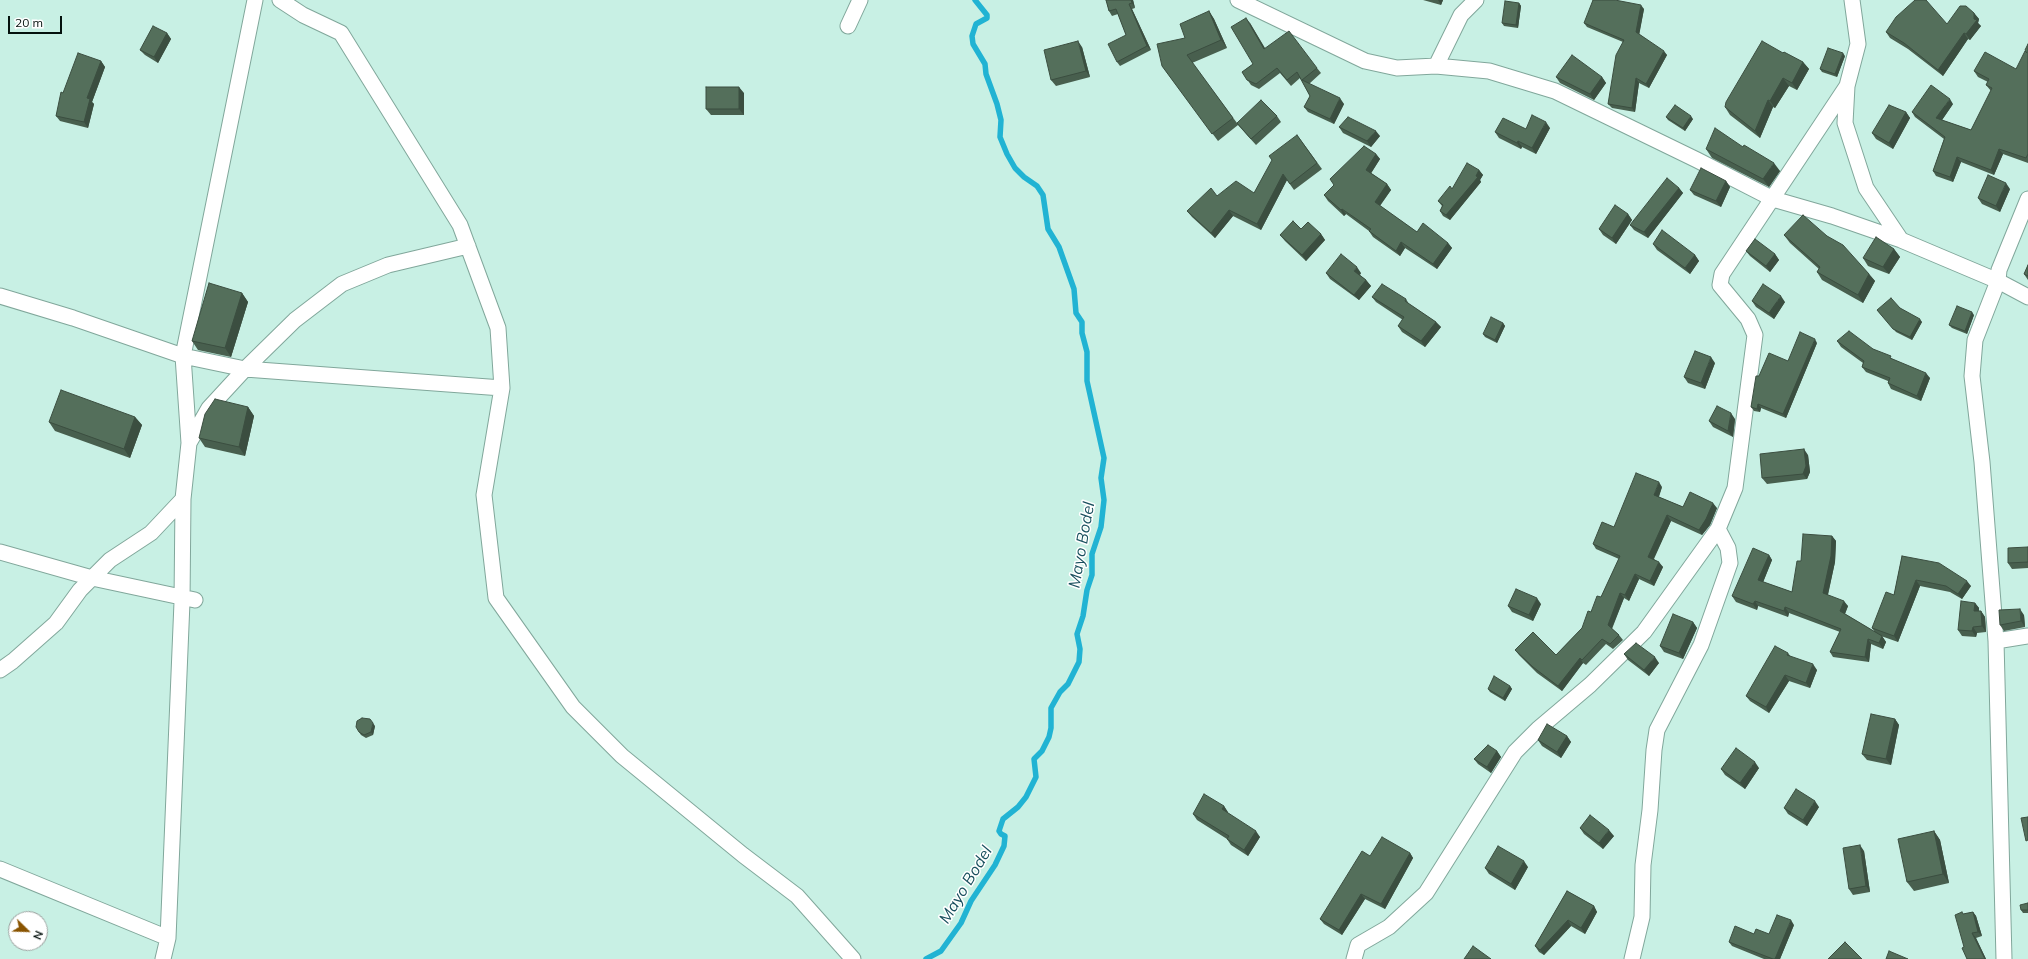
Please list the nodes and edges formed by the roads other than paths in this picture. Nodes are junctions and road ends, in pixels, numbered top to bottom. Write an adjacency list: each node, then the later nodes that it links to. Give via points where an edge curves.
1 (255, 0): 17 (street)
2 (280, 0): 13 (street, via 341,33 460,225)
3 (860, 0): 7 (street)
4 (1238, 0): 8 (street, via 1364,61 1397,68)
5 (1476, 0): 8 (street, via 1461,15)
6 (1852, 0): 9 (street, via 1858,44)
7 (848, 26)
8 (1436, 66): 11 (street, via 1489,71 1555,91)
9 (1847, 86): 11 (street); 12 (street, via 1845,123 1866,188)
10 (2028, 199): 14 (street)
11 (1773, 200): 12 (street, via 1832,216); 22 (street, via 1730,259 1722,274 1720,285 1748,319 1755,335 1735,488)
12 (1901, 240): 14 (street)
13 (468, 246): 18 (street, via 388,265 342,284 295,320); 19 (street, via 498,328)
14 (1998, 281): 16 (street); 27 (street, via 1975,340 1972,376 1982,462)
15 (0, 296): 17 (street)
16 (2028, 297)
17 (183, 356): 18 (street); 20 (street)
18 (245, 369): 19 (street); 20 (street, via 209,408)
19 (502, 388): 32 (street, via 484,495 496,598 573,707 622,756 797,896)
20 (189, 443): 21 (street)
21 (183, 500): 24 (street, via 151,533 110,560); 25 (street)
22 (1718, 529): 33 (street, via 1644,632 1590,685 1515,752 1426,893 1389,927 1358,945); 34 (street, via 1728,548 1730,563 1701,645 1657,730 1643,865 1642,917)
23 (0, 552): 24 (street)
24 (92, 578): 25 (street); 28 (street, via 56,623 13,662)
25 (189, 599): 30 (street)
26 (2028, 636): 27 (street)
27 (1996, 641): 35 (street)
28 (0, 670)
29 (0, 869): 30 (street)
30 (168, 938): 31 (street)
31 (163, 959)
32 (853, 959)
33 (1354, 959)
34 (1632, 959)
35 (2004, 959)

